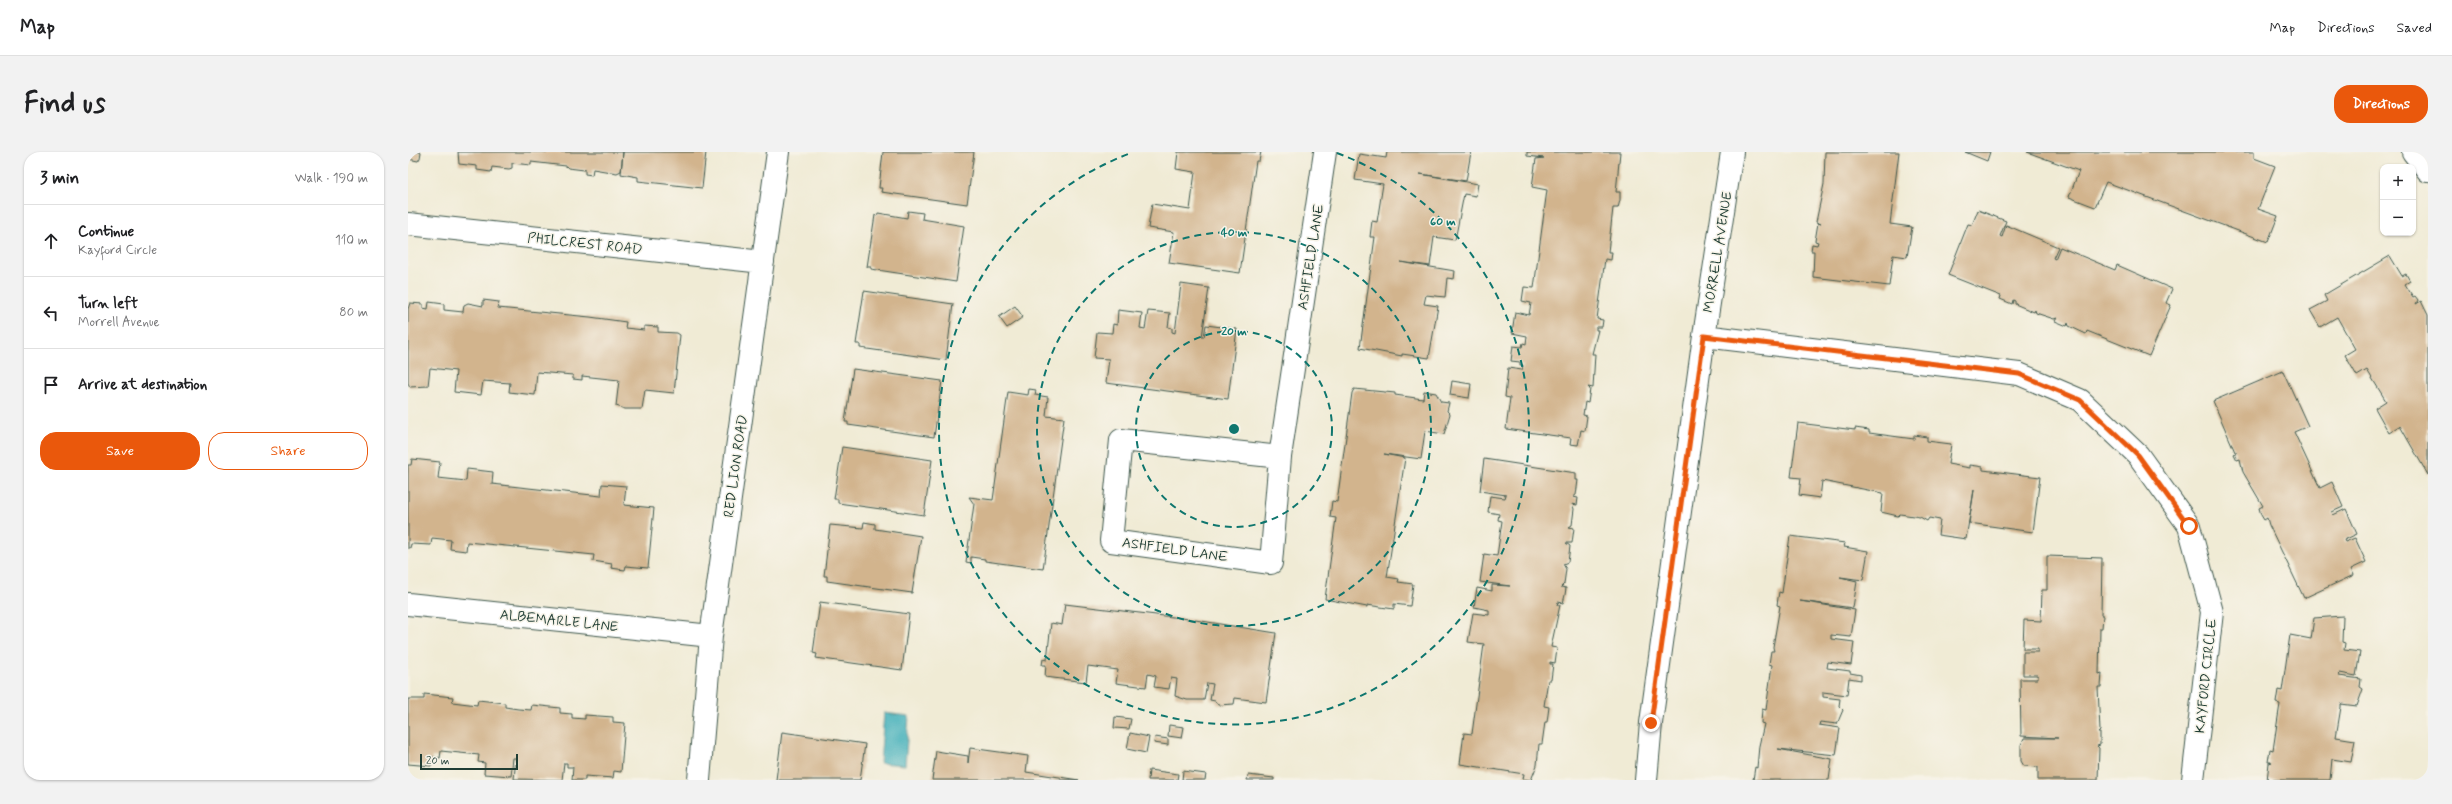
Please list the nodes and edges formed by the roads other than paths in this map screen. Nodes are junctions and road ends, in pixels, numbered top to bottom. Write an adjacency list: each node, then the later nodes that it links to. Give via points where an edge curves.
1 (778, 152): 7 (street, RED LION ROAD)
2 (1325, 152): 9 (street, ASHFIELD LANE)
3 (1732, 152): 8 (street, MORRELL AVENUE)
4 (2413, 152): 5 (street)
5 (2428, 171)
6 (408, 224): 7 (street, PHILCREST ROAD)
7 (763, 262): 11 (street, RED LION ROAD)
8 (1704, 336): 13 (street, MORRELL AVENUE, via 1651,723); 14 (street, KAYFORD CIRCLE, via 2019,374 2080,400 2138,455 2189,526 2212,612)
9 (1280, 457): 9 (street, ASHFIELD LANE, via 1271,563 1111,541 1121,440)
10 (408, 604): 11 (street, ALBEMARLE LANE)
11 (711, 636): 12 (street, RED LION ROAD)
12 (699, 780)
13 (1646, 780)
14 (2193, 780)

